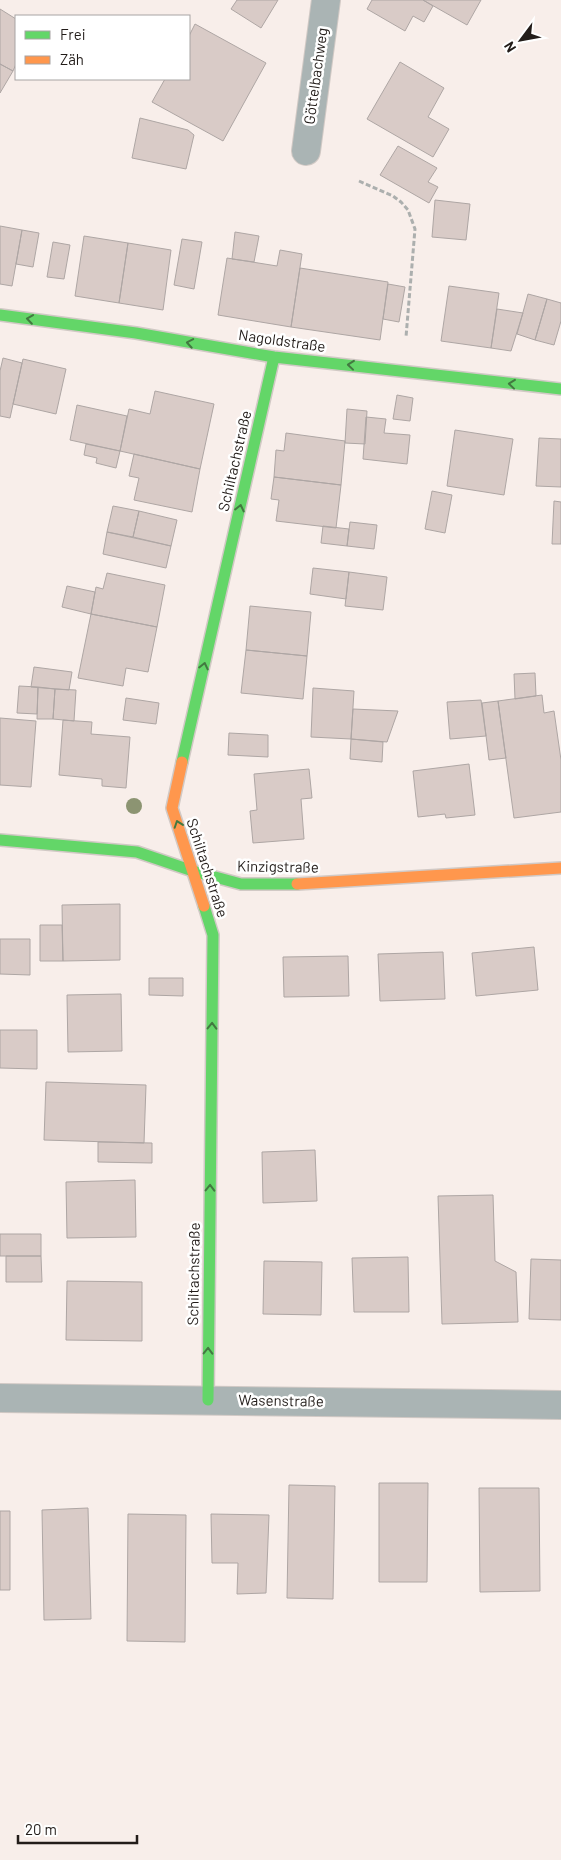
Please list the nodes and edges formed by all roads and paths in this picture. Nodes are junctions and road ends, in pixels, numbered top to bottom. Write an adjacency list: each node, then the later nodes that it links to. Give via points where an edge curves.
1 (326, 0): 2 (street, Göttelbachweg)
2 (306, 151)
3 (359, 181): 5 (path, via 401,202 416,229)
4 (0, 315): 6 (street, Nagoldstraße, one-way to 4, via 136,333)
5 (406, 337)
6 (274, 357): 7 (street, Nagoldstraße, one-way to 6); 10 (street, Schiltachstraße, one-way to 6, via 172,808)
7 (561, 389)
8 (0, 840): 10 (street, Kinzigstraße, via 137,852)
9 (561, 868): 10 (street, Kinzigstraße, via 297,884 241,884)
10 (193, 871): 12 (street, Schiltachstraße, one-way to 10, via 213,935)
11 (0, 1398): 12 (street, Wasenstraße)
12 (208, 1400): 13 (street, Wasenstraße)
13 (561, 1405)

